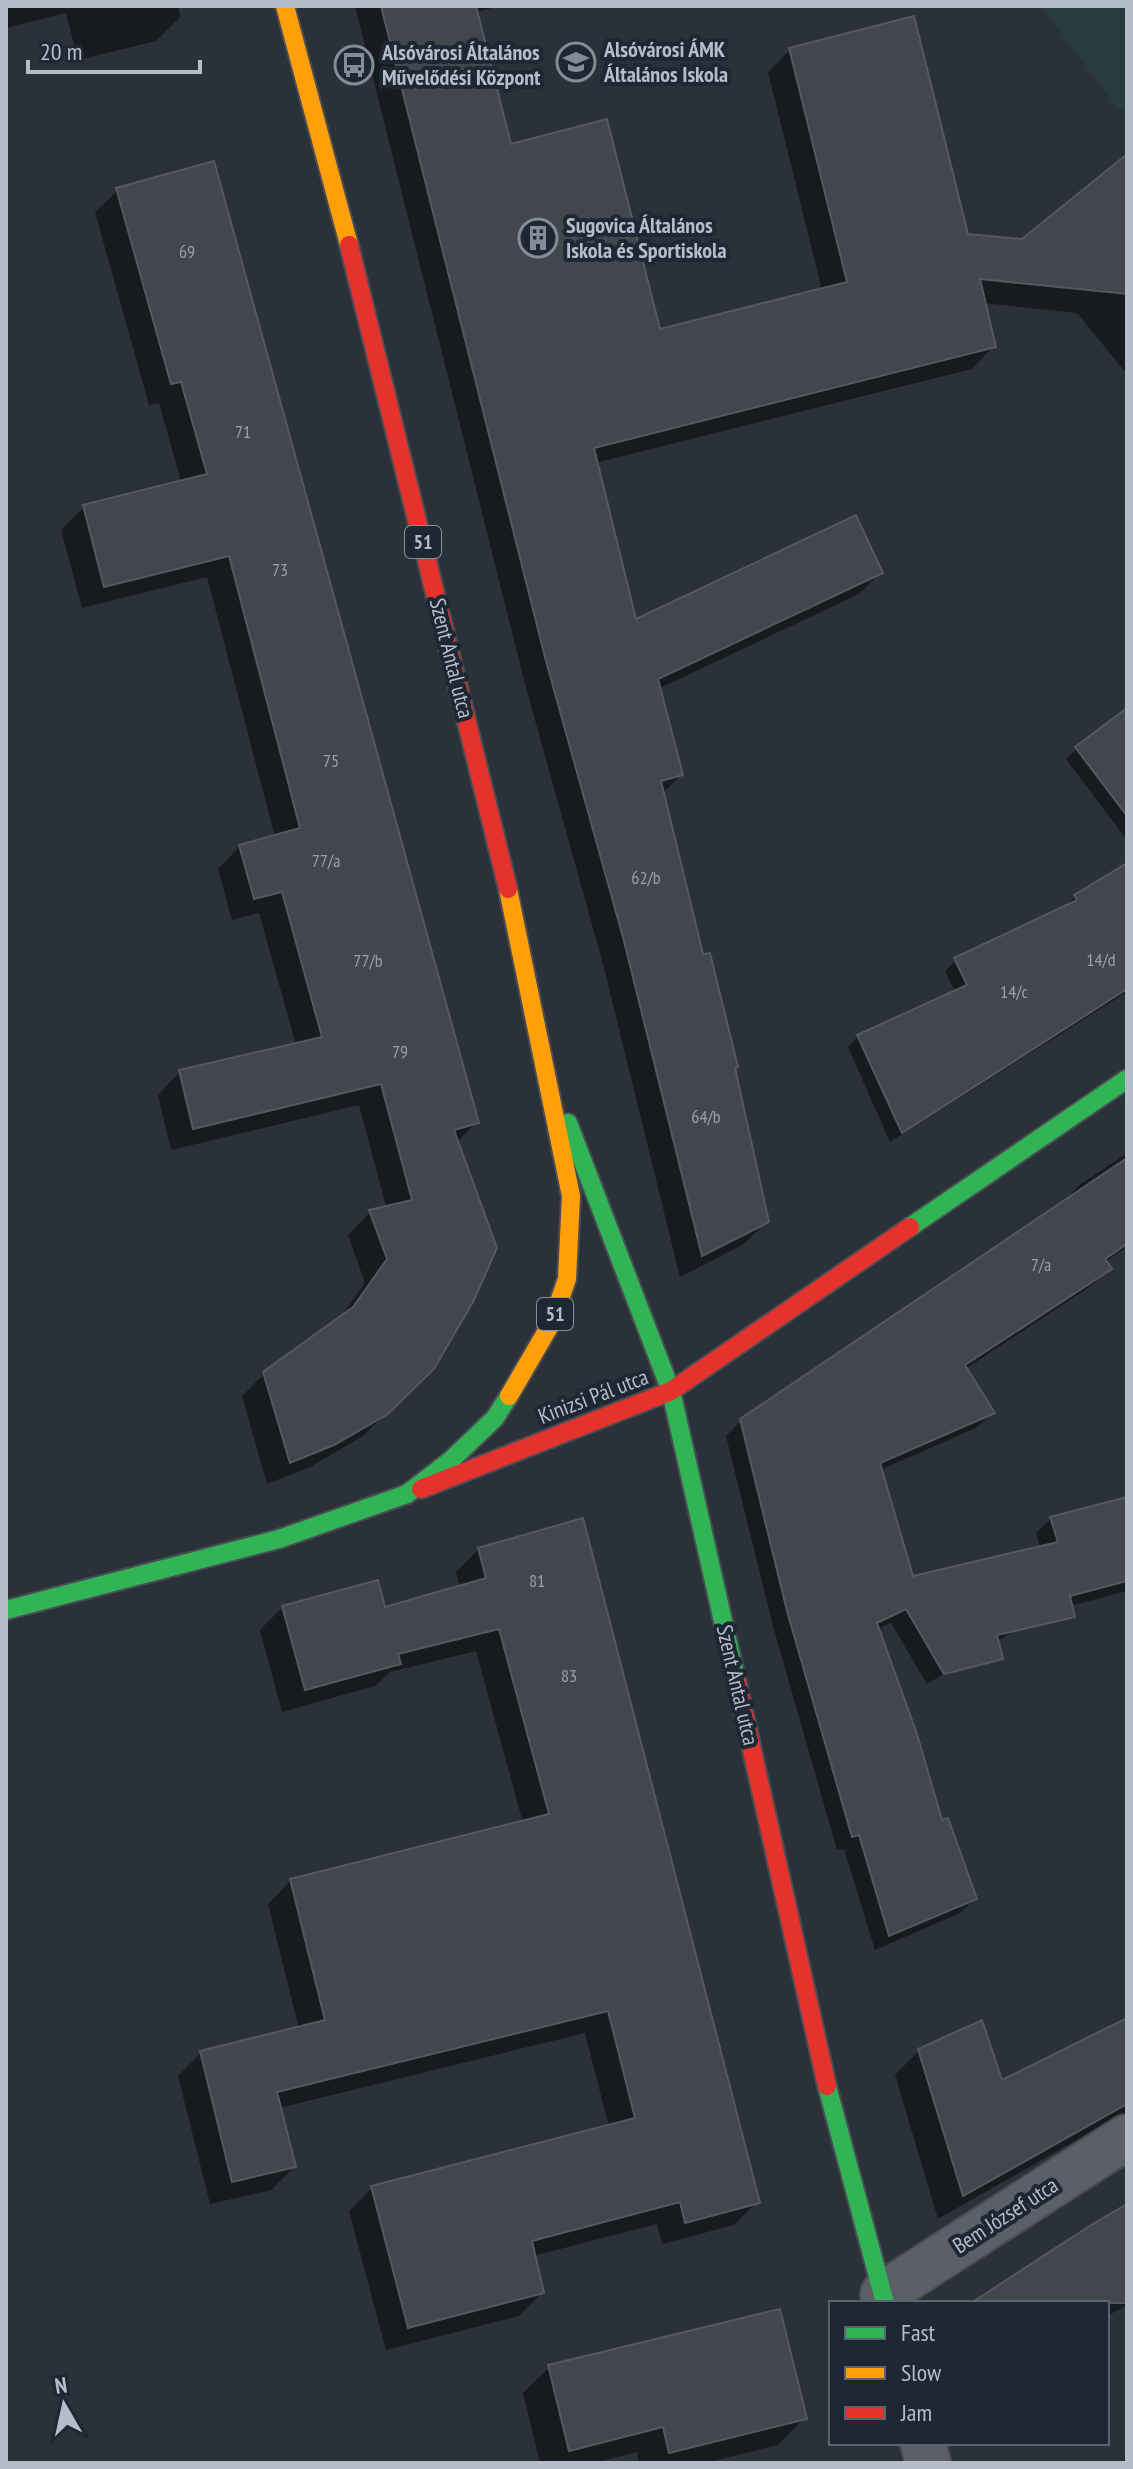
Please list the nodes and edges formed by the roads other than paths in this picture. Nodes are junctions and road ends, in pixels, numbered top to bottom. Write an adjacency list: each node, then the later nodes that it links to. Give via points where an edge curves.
1 (285, 6): 3 (street, Szent Antal utca / 51, via 357,273)
2 (1127, 1079): 4 (street, Kinizsi Pál utca)
3 (551, 1080): 4 (street, Szent Antal utca); 5 (street, Szent Antal utca / 51, via 571,1196 567,1279 530,1365 495,1418)
4 (671, 1391): 5 (street, Kinizsi Pál utca); 8 (street, Szent Antal utca, via 828,2089)
5 (407, 1494): 6 (street, Kinizsi Pál utca / 51, via 279,1539)
6 (6, 1610)
7 (1127, 2137): 8 (street, Bem József utca)
8 (884, 2298)

